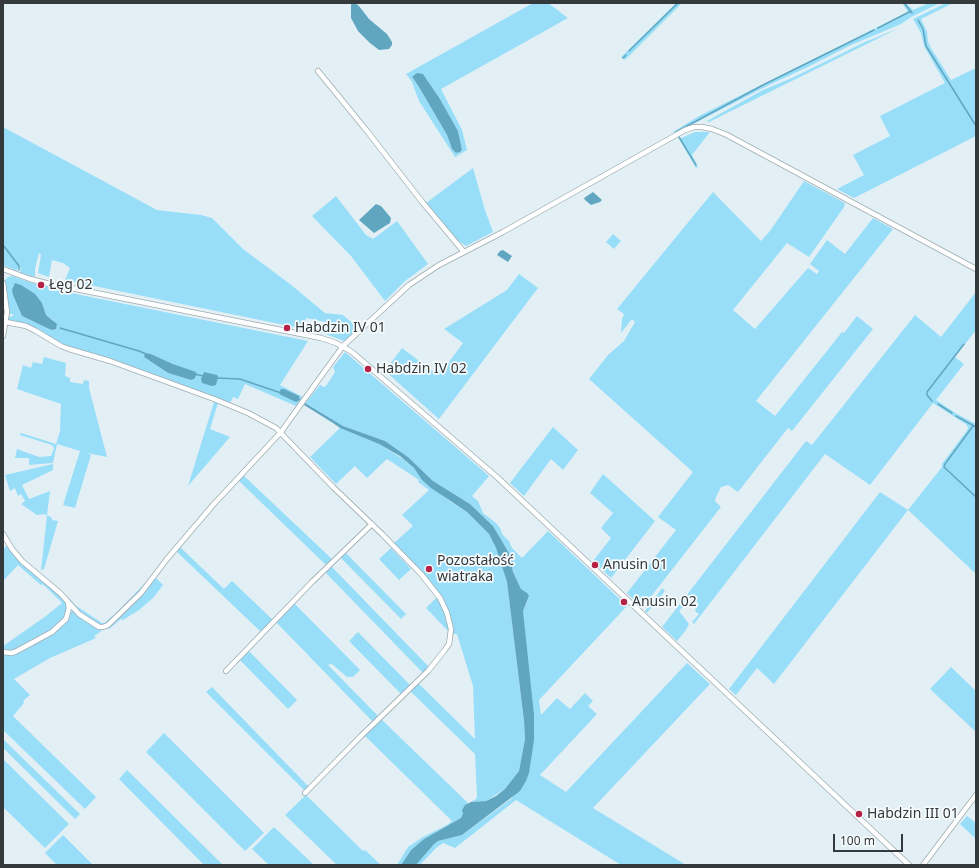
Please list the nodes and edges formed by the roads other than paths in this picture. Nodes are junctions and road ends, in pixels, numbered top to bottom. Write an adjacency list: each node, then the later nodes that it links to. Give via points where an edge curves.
1 (318, 71): 2 (street)
2 (464, 252): 4 (street, via 685,130 702,127 727,135); 8 (street, via 414,281)
3 (3, 269): 8 (street, via 46,283 321,338)
4 (976, 269)
5 (3, 283): 6 (street, via 7,307)
6 (6, 322): 7 (street); 9 (street, via 26,326 65,348 110,361 222,402)
7 (3, 336)
8 (343, 346): 9 (street); 17 (street, via 498,478)
9 (281, 432): 10 (street); 12 (street, via 225,491 141,593 113,622 103,628 99,627 79,614)
10 (372, 524): 14 (street); 15 (street, via 440,598 446,608 451,629 448,644 428,671)
11 (3, 534): 12 (street, via 22,561 52,585)
12 (68, 602): 13 (street, via 66,619 52,632 15,652)
13 (3, 652)
14 (226, 671)
15 (305, 793)
16 (976, 795): 18 (street)
17 (909, 865)
18 (923, 865)

